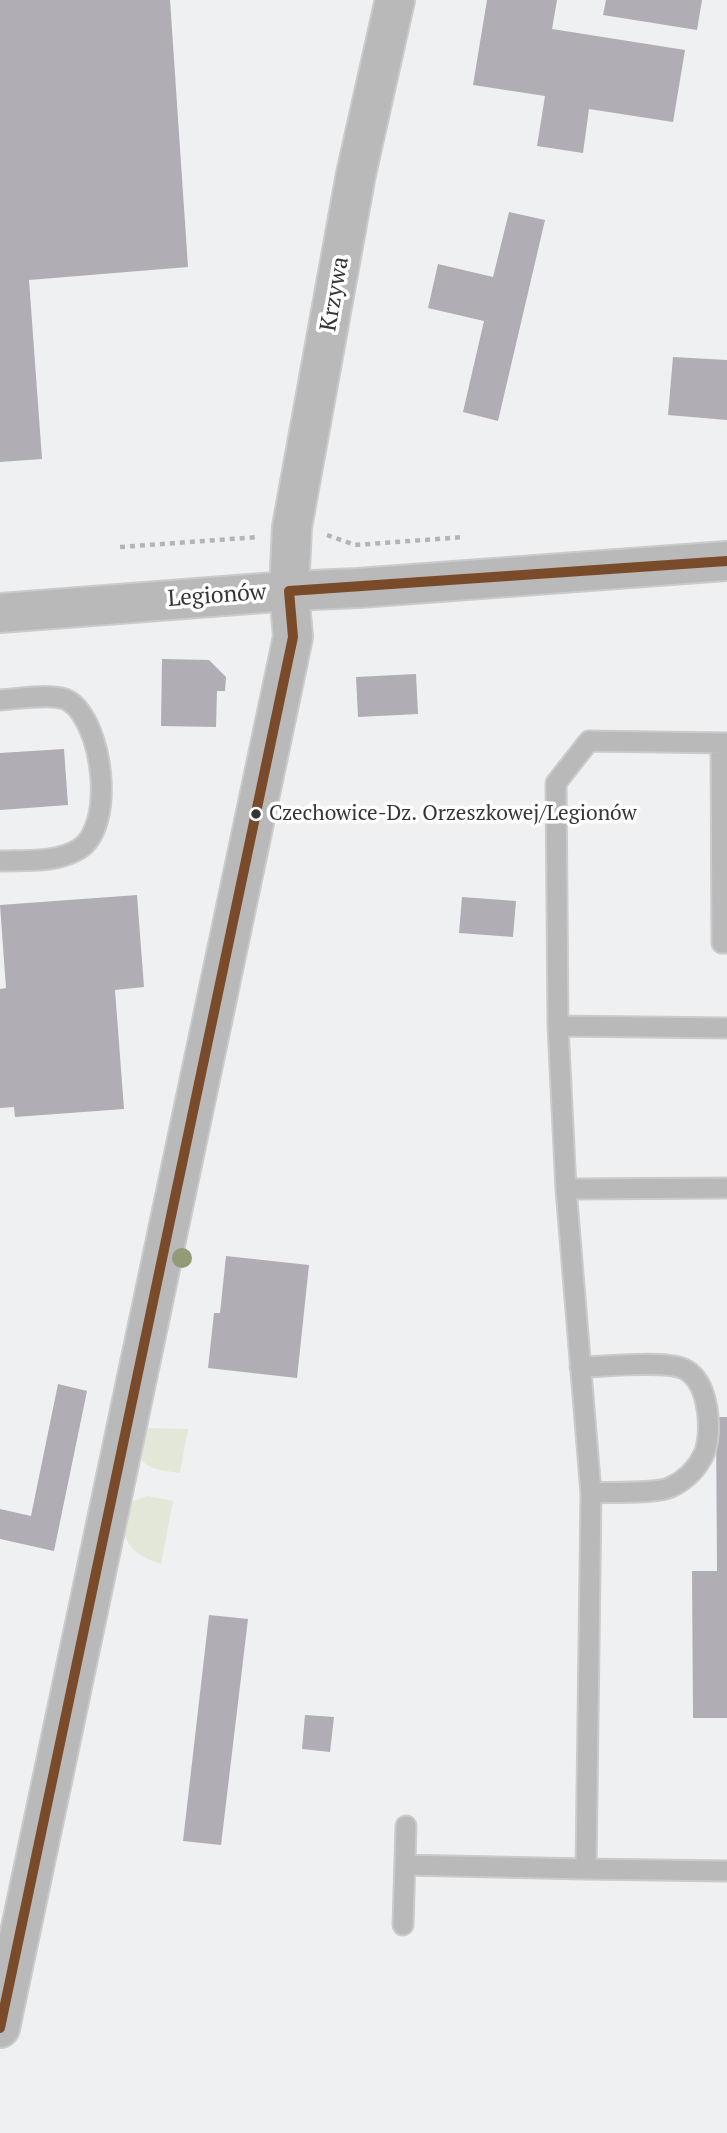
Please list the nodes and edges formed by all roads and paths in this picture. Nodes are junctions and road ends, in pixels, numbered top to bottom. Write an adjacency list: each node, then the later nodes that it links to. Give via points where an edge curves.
1 (395, 0): 2 (street, Krzywa, via 356,174)
2 (292, 535): 3 (path, via 331,536 355,545); 4 (path); 6 (street, Krzywa)
3 (465, 537)
4 (120, 547)
5 (727, 561): 6 (street, Legionów, via 358,589)
6 (289, 590): 7 (street, Legionów); 24 (street, Krzywa, via 293,637)
7 (0, 613)
8 (0, 700): 11 (lane, via 68,700 91,730 102,787 92,833 82,847 63,857)
9 (724, 743): 10 (lane); 13 (lane, via 589,741 556,783)
10 (724, 841): 12 (lane, via 722,943)
11 (0, 861)
12 (727, 943)
13 (558, 1026): 14 (lane); 16 (lane)
14 (727, 1028)
15 (727, 1188): 16 (lane)
16 (566, 1189): 17 (lane)
17 (580, 1367): 18 (lane); 18 (lane, via 666,1364 687,1370 703,1388 708,1417 705,1452 690,1475 668,1489)
18 (591, 1493): 21 (lane)
19 (406, 1826): 20 (lane)
20 (405, 1865): 21 (lane); 23 (lane)
21 (586, 1869): 22 (lane)
22 (727, 1871)
23 (403, 1925)
24 (0, 2028)

